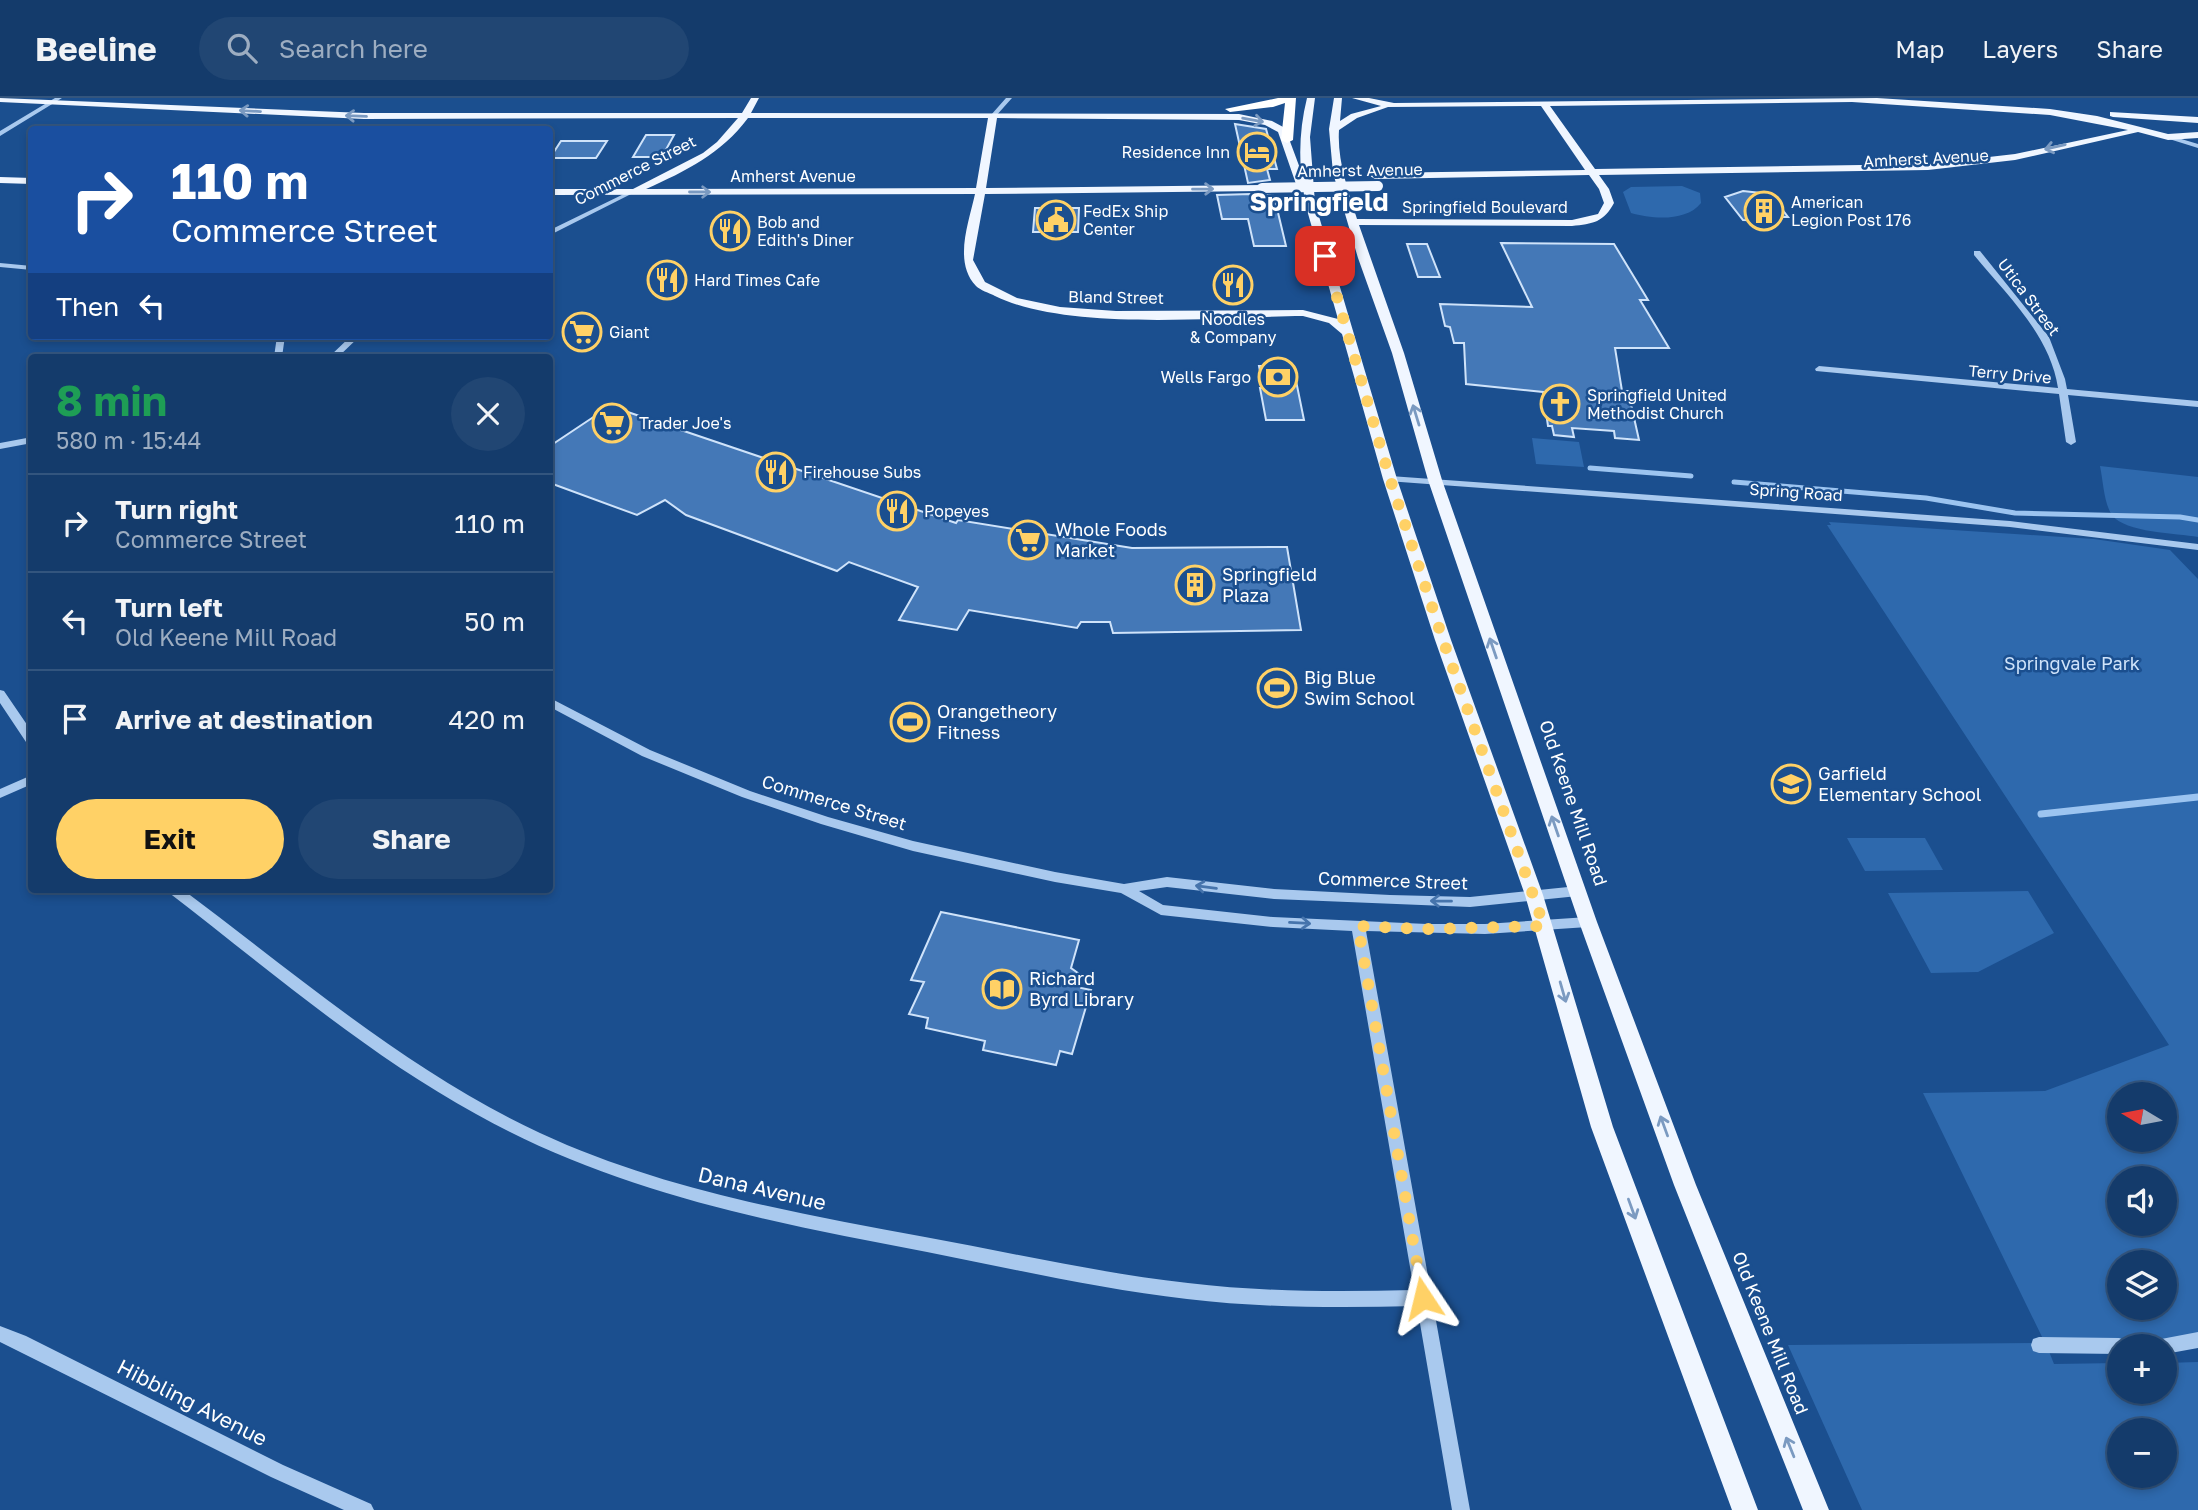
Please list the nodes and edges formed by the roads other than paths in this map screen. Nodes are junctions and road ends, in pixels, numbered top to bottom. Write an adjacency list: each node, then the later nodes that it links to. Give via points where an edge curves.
1 (755, 98): 18 (main road, Commerce Street)
2 (1009, 98): 16 (street)
3 (1289, 98): 11 (highway); 28 (highway)
4 (1311, 98): 39 (main road, via 1304,154)
5 (1338, 98): 23 (main road, Old Keene Mill Road)
6 (1356, 98): 10 (main road)
7 (0, 100): 8 (main road)
8 (56, 100): 15 (main road, one-way to 8); 25 (street)
9 (1541, 101): 10 (main road); 12 (main road, via 1842,99); 31 (main road)
10 (1394, 106): 23 (main road, via 1354,116)
11 (1230, 109): 14 (main road)
12 (2050, 113): 13 (main road); 29 (main road, via 2093,128 2094,134)
13 (2068, 114): 19 (main road); 24 (main road)
14 (1163, 115): 16 (main road); 28 (main road, one-way to 28, via 1256,120 1282,130)
15 (394, 116): 17 (main road); 20 (main road, via 410,119)
16 (993, 116): 18 (main road); 36 (main road, Bland Street)
17 (497, 117): 18 (main road); 21 (main road)
18 (745, 117): 35 (main road, Commerce Street, via 717,148)
19 (2198, 120)
20 (415, 126)
21 (434, 126)
22 (2198, 126): 24 (main road)
23 (1334, 129): 40 (main road, Old Keene Mill Road, via 1338,173)
24 (2143, 130): 27 (main road); 29 (main road, Amherst Avenue)
25 (0, 134)
26 (2198, 135): 27 (main road)
27 (2168, 136): 30 (street); 31 (main road, Amherst Avenue, via 1960,174)
28 (1287, 140): 39 (main road)
29 (2086, 140): 31 (main road, Amherst Avenue, one-way to 31, via 2014,157 1952,165)
30 (2198, 146)
31 (1597, 178): 36 (main road, Amherst Avenue, bridge); 40 (main road, Springfield Boulevard, via 1607,196 1607,210 1584,222)
32 (0, 180): 34 (main road)
33 (633, 180): 35 (main road, Amherst Avenue)
34 (28, 181)
35 (657, 181): 36 (main road, Amherst Avenue); 38 (main road, Commerce Street)
36 (980, 187): 38 (main road, Amherst Avenue, one-way to 36); 46 (main road, Bland Street, via 968,267 974,281 1003,296 1034,307 1083,314)
37 (553, 192): 38 (main road, Amherst Avenue)
38 (632, 192): 41 (street, Commerce Street)
39 (1310, 203): 45 (main road)
40 (1352, 222): 57 (main road, Old Keene Mill Road, one-way to 40, via 1398,353)
41 (553, 232)
42 (1977, 253): 51 (street, Utica Street, via 2045,337)
43 (0, 265): 44 (street)
44 (28, 268)
45 (1334, 286): 46 (main road, via 1324,304); 47 (main road)
46 (1289, 313): 47 (main road, via 1328,319)
47 (1348, 332): 56 (main road)
48 (352, 340): 49 (street)
49 (337, 354)
50 (1819, 369): 51 (street, Terry Drive)
51 (2063, 393): 52 (street, Terry Drive); 54 (street, Utica Street)
52 (2198, 404)
53 (28, 441): 55 (street)
54 (2071, 442)
55 (0, 446)
56 (1390, 479): 57 (street, Spring Road); 67 (main road)
57 (1435, 480): 58 (street, Spring Road, via 2010,524); 65 (main road, Old Keene Mill Road, one-way to 57)
58 (2198, 547)
59 (0, 694): 61 (street)
60 (553, 704): 64 (street, Commerce Street, via 646,753 825,821 999,867)
61 (28, 736)
62 (28, 781): 63 (street)
63 (0, 794)
64 (1124, 889): 67 (street, Commerce Street, one-way to 64, via 1470,902 1274,894 1167,882); 69 (street, Commerce Street, one-way to 69, via 1161,910)
65 (1577, 891): 67 (street, Commerce Street); 68 (main road, Old Keene Mill Road)
66 (178, 893): 71 (street, Dana Avenue, via 438,1084 548,1144 630,1176 797,1221 1125,1282 1275,1298)
67 (1534, 895): 70 (main road)
68 (1588, 922): 70 (street, Commerce Street); 80 (main road, Old Keene Mill Road, one-way to 68, via 1713,1259)
69 (1358, 926): 70 (street, Commerce Street); 71 (street)
70 (1544, 926): 79 (main road, one-way to 79, via 1602,1127)
71 (1423, 1298): 78 (street)
72 (0, 1334): 77 (street, Hibbling Avenue)
73 (2198, 1340): 74 (street)
74 (2177, 1344)
75 (2039, 1345): 76 (street)
76 (2107, 1346)
77 (365, 1510)
78 (1461, 1510)
79 (1745, 1510)
80 (1816, 1510)

